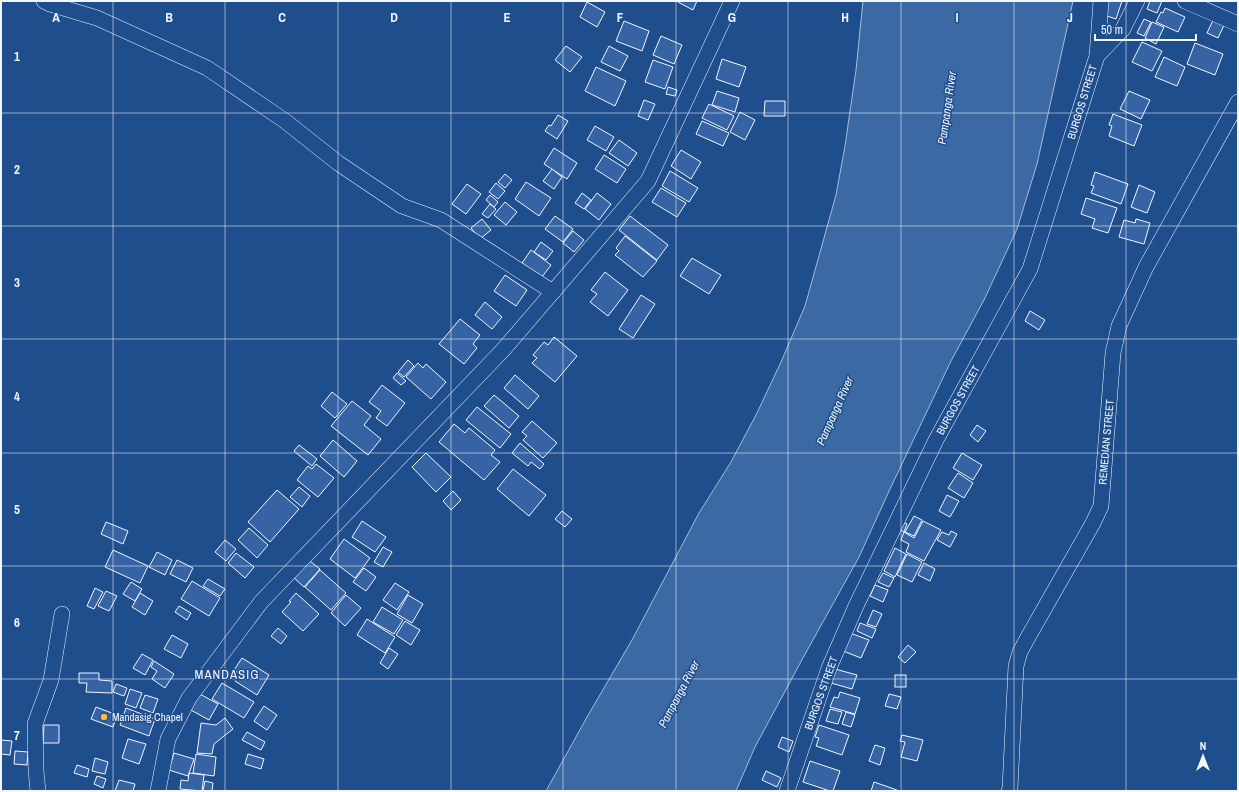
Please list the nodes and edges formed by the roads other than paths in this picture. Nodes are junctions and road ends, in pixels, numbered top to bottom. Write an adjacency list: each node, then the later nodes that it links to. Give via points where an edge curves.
1 (44, 1): 9 (street, via 97,18 207,68 286,121 338,163 402,206 441,220)
2 (732, 1): 9 (street, via 648,181)
3 (1101, 1): 7 (street, BURGOS STREET)
4 (1137, 1): 7 (street, via 1123,29)
5 (1184, 1): 6 (street)
6 (1238, 24)
7 (1097, 56): 13 (street, BURGOS STREET, via 1030,268 936,440 856,606 829,668)
8 (1238, 102): 14 (street, REMEDIAN STREET, via 1146,267 1119,326 1113,353 1101,506 1020,652 1016,666)
9 (553, 292): 12 (street, via 503,350 261,602 188,698 168,739)
10 (62, 614): 11 (street, via 51,680 35,724)
11 (38, 791)
12 (158, 791)
13 (787, 791)
14 (1009, 791)

